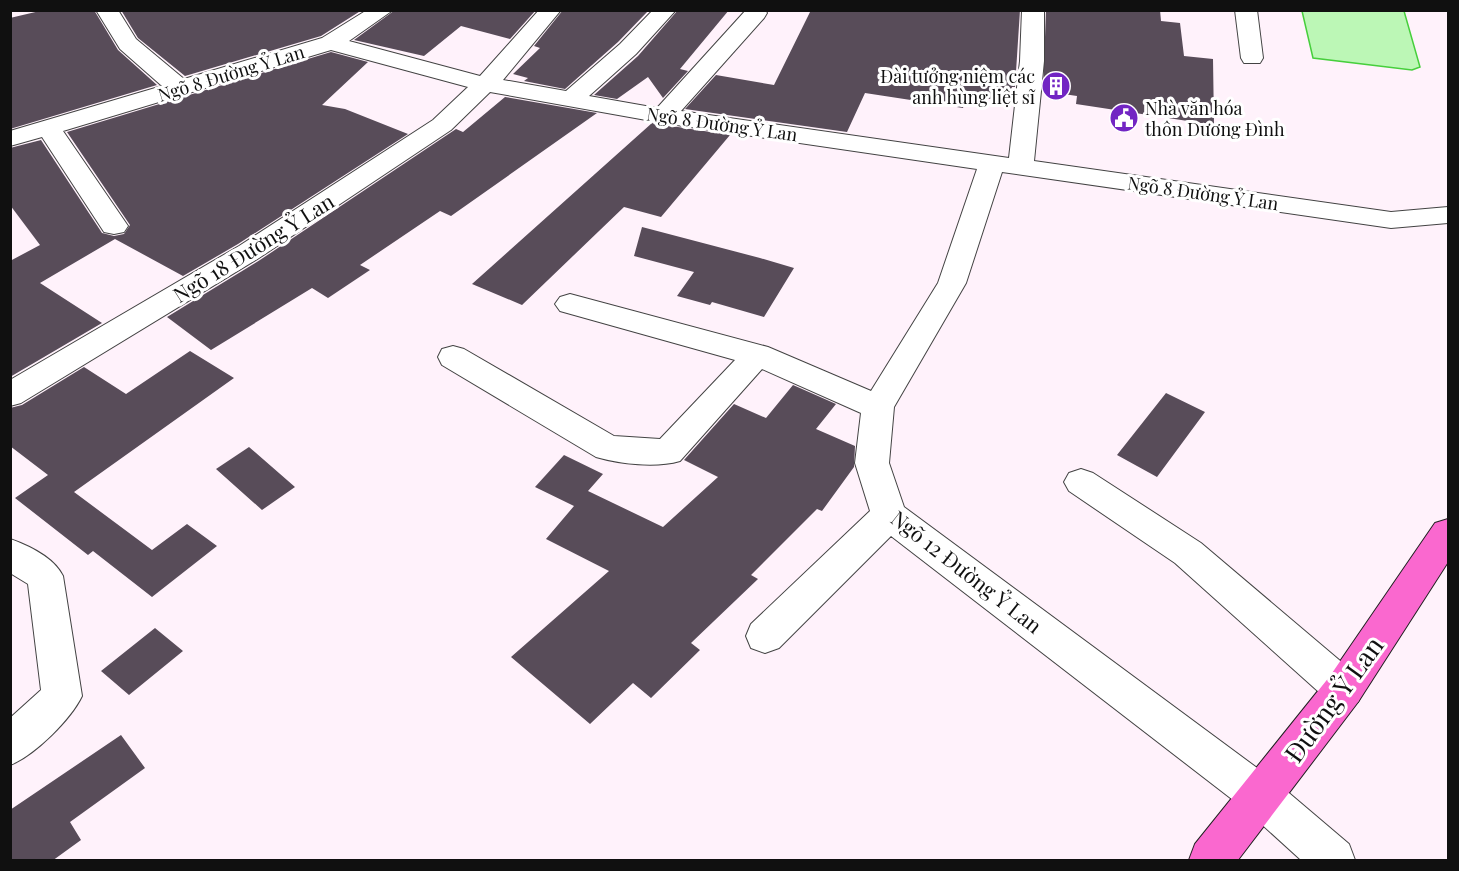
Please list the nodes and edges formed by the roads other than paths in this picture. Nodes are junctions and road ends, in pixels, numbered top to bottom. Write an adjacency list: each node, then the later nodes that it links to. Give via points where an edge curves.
1 (107, 10): 11 (street, via 113,27 127,44)
2 (383, 10): 8 (street)
3 (551, 10): 10 (street, Ngõ 18 Đường Ỷ Lan)
4 (666, 10): 12 (street)
5 (1033, 10): 16 (street, Ngõ 12 Đường Ỷ Lan, via 1032,61)
6 (1246, 10): 9 (street)
7 (756, 13): 13 (street)
8 (330, 43): 10 (street, Ngõ 8 Đường Ỷ Lan); 11 (street, Ngõ 8 Đường Ỷ Lan)
9 (1252, 58)
10 (485, 84): 12 (street, Ngõ 8 Đường Ỷ Lan); 22 (street, Ngõ 18 Đường Ỷ Lan, via 442,125 249,252)
11 (180, 88): 14 (street, Ngõ 8 Đường Ỷ Lan)
12 (570, 100): 13 (street, Ngõ 8 Đường Ỷ Lan)
13 (663, 116): 16 (street, Ngõ 8 Đường Ỷ Lan)
14 (48, 128): 15 (street, Ngõ 8 Đường Ỷ Lan); 18 (street)
15 (10, 139)
16 (1006, 165): 17 (street, Ngõ 8 Đường Ỷ Lan, via 1391,220); 23 (street, Ngõ 12 Đường Ỷ Lan, via 952,283)
17 (1449, 215)
18 (114, 226)
19 (570, 304): 20 (street)
20 (757, 355): 21 (street, via 668,452 608,448); 23 (street)
21 (453, 357)
22 (10, 395)
23 (878, 407): 25 (street, Ngõ 12 Đường Ỷ Lan, via 872,463)
24 (1081, 482): 29 (street, via 1188,553)
25 (889, 515): 28 (street); 31 (street, Ngõ 12 Đường Ỷ Lan)
26 (1449, 533): 29 (main road, Đường Ỷ Lan)
27 (10, 554): 30 (street, via 45,576 62,696)
28 (765, 636)
29 (1344, 689): 31 (main road, Đường Ỷ Lan)
30 (10, 746)
31 (1261, 796): 32 (main road, Đường Ỷ Lan); 33 (street, Ngõ 12 Đường Ỷ Lan)
32 (1211, 861)
33 (1334, 861)

